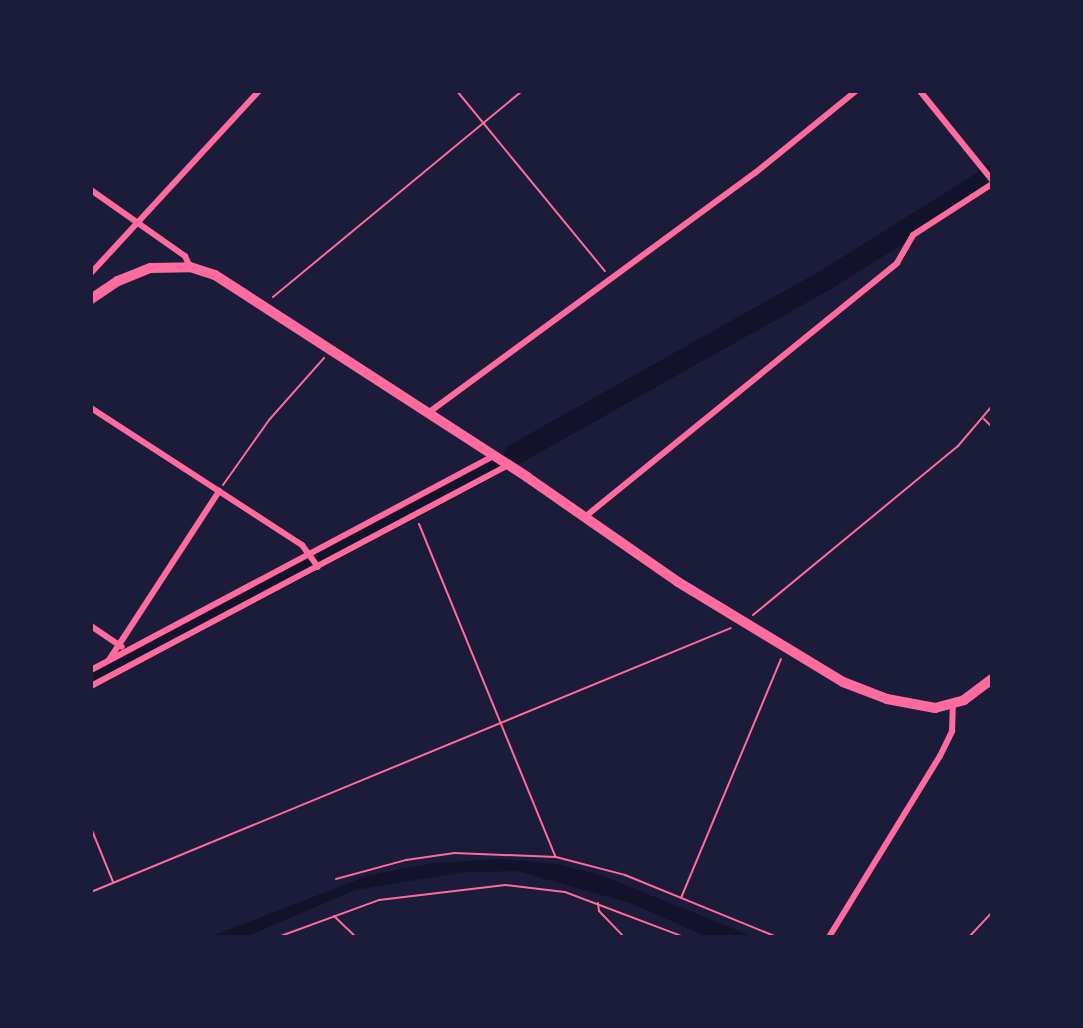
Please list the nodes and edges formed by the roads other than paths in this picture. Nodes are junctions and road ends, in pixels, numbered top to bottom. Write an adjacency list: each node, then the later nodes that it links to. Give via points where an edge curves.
1 (259, 91): 6 (street)
2 (856, 91): 11 (street, via 754,173)
3 (920, 91): 4 (street)
4 (991, 180): 15 (street, via 913,235 897,263)
5 (91, 191): 6 (street)
6 (137, 225): 7 (street, via 185,256); 8 (street)
7 (190, 267): 9 (main road, via 151,268 118,281); 11 (main road, via 215,275)
8 (91, 273)
9 (91, 299)
10 (91, 408): 14 (street)
11 (428, 413): 12 (main road)
12 (495, 456): 13 (main road); 16 (street)
13 (508, 465): 15 (main road); 16 (street, via 415,515)
14 (219, 491): 16 (street); 18 (street)
15 (586, 516): 24 (main road, via 744,623 843,682 926,708)
16 (315, 560): 19 (street); 19 (street)
17 (91, 626): 18 (street)
18 (119, 645): 19 (street); 20 (street)
19 (132, 654): 20 (street); 23 (street)
20 (108, 661): 21 (street)
21 (91, 670)
22 (992, 679): 24 (main road)
23 (91, 686)
24 (953, 704): 25 (street, via 952,731 940,756)
25 (829, 937)

